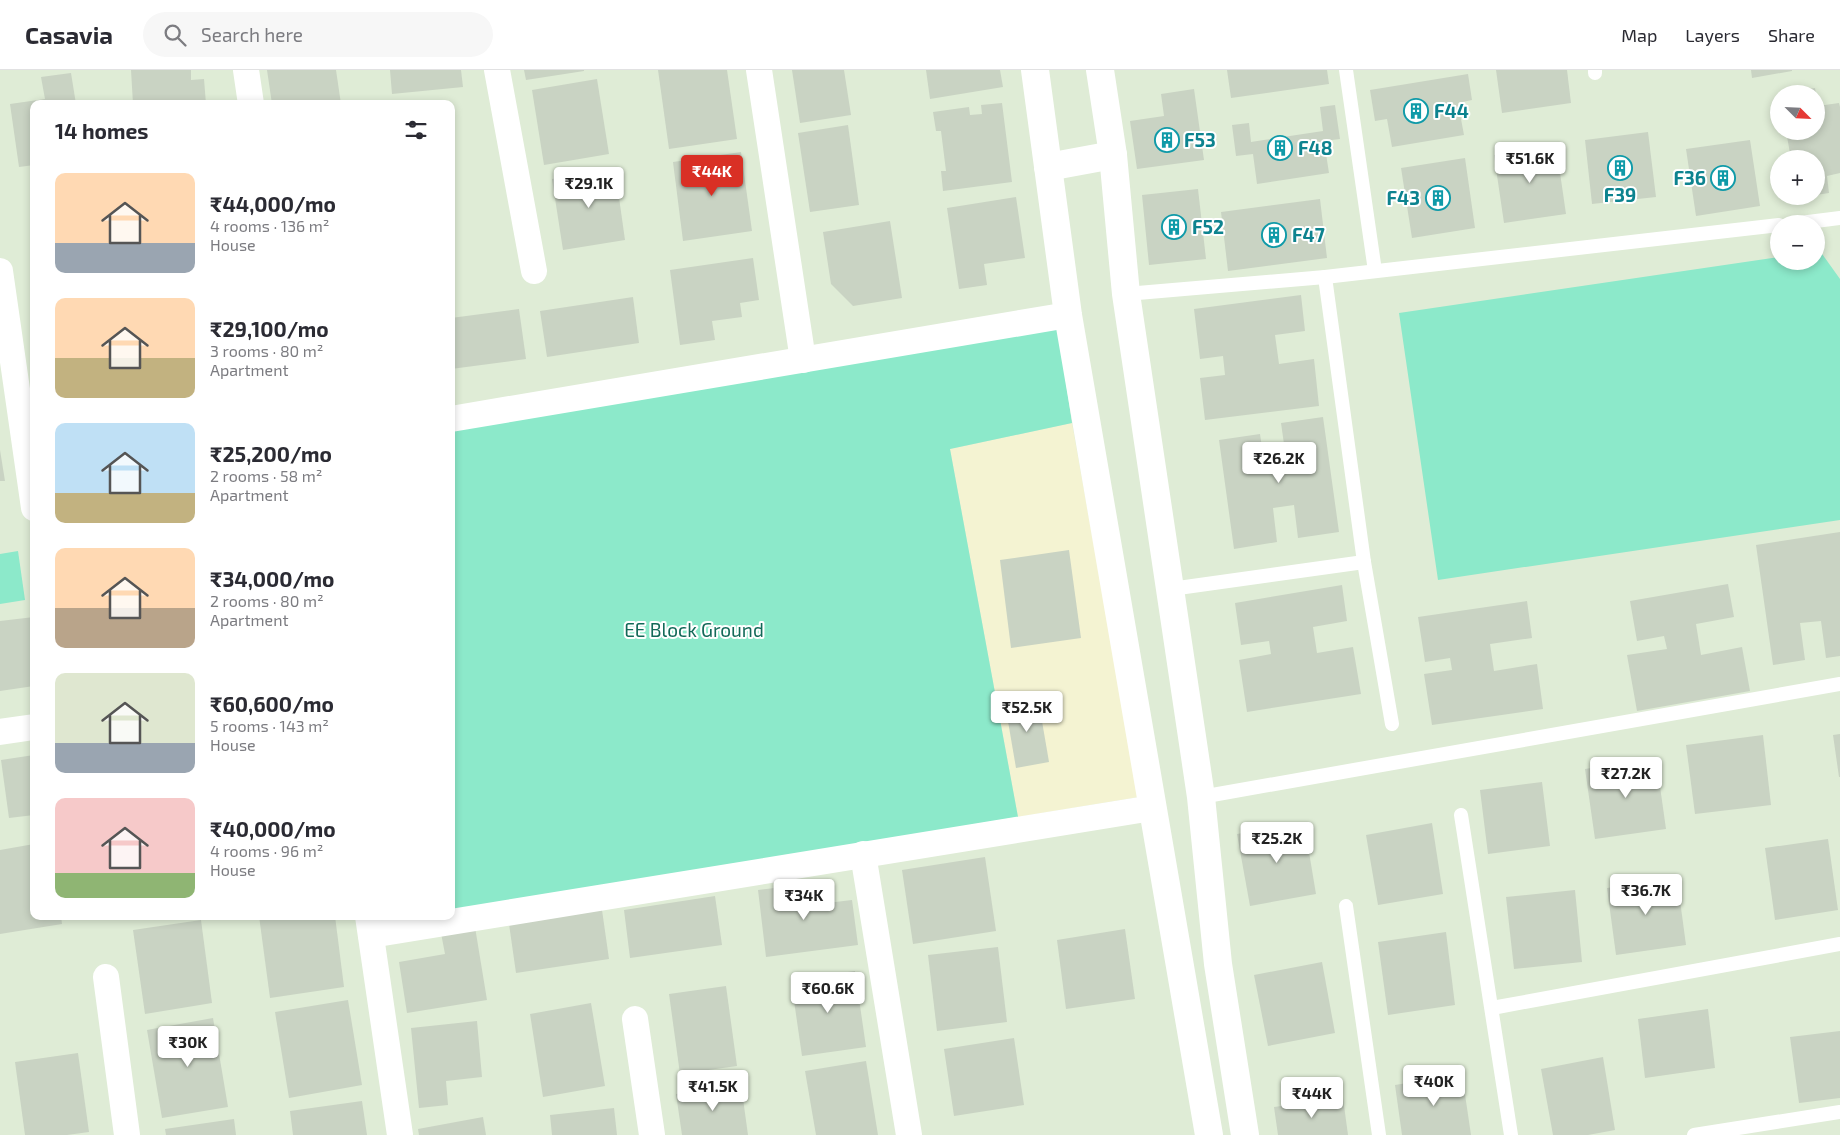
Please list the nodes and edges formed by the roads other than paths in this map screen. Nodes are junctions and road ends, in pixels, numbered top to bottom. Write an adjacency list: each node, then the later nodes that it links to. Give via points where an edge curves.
1 (246, 70): 7 (street)
2 (497, 70): 14 (street)
3 (759, 70): 19 (street)
4 (1035, 70): 9 (street)
5 (1100, 70): 8 (street)
6 (1346, 70): 15 (lane)
7 (250, 100)
8 (1113, 155): 9 (street); 17 (street)
9 (1048, 166): 18 (street)
10 (1840, 218): 11 (lane)
11 (1825, 220)
12 (1770, 226): 15 (lane)
13 (0, 271): 21 (street)
14 (534, 271)
15 (1375, 271): 16 (lane)
16 (1325, 277): 17 (lane); 22 (lane)
17 (1126, 294): 23 (street)
18 (1068, 315): 19 (street); 29 (street)
19 (802, 360): 20 (street)
20 (455, 418)
21 (30, 480)
22 (1364, 562): 23 (lane); 25 (lane)
23 (1171, 589): 28 (street)
24 (1840, 684): 28 (lane)
25 (1392, 724)
26 (30, 728): 27 (street)
27 (0, 732)
28 (1201, 797): 37 (street)
29 (1152, 808): 31 (street); 38 (street)
30 (1461, 815): 40 (lane)
31 (863, 854): 33 (street); 46 (street)
32 (1346, 906): 49 (lane)
33 (455, 913)
34 (405, 920): 35 (street)
35 (370, 925): 44 (street)
36 (1840, 944): 40 (lane)
37 (1218, 964): 38 (street); 48 (street)
38 (1180, 971): 47 (street)
39 (106, 977): 43 (street)
40 (1492, 1008): 50 (lane)
41 (635, 1019): 45 (street)
42 (1840, 1112): 51 (lane)
43 (128, 1135)
44 (400, 1135)
45 (652, 1135)
46 (909, 1135)
47 (1209, 1135)
48 (1245, 1135)
49 (1379, 1135)
50 (1511, 1135)
51 (1694, 1135)

